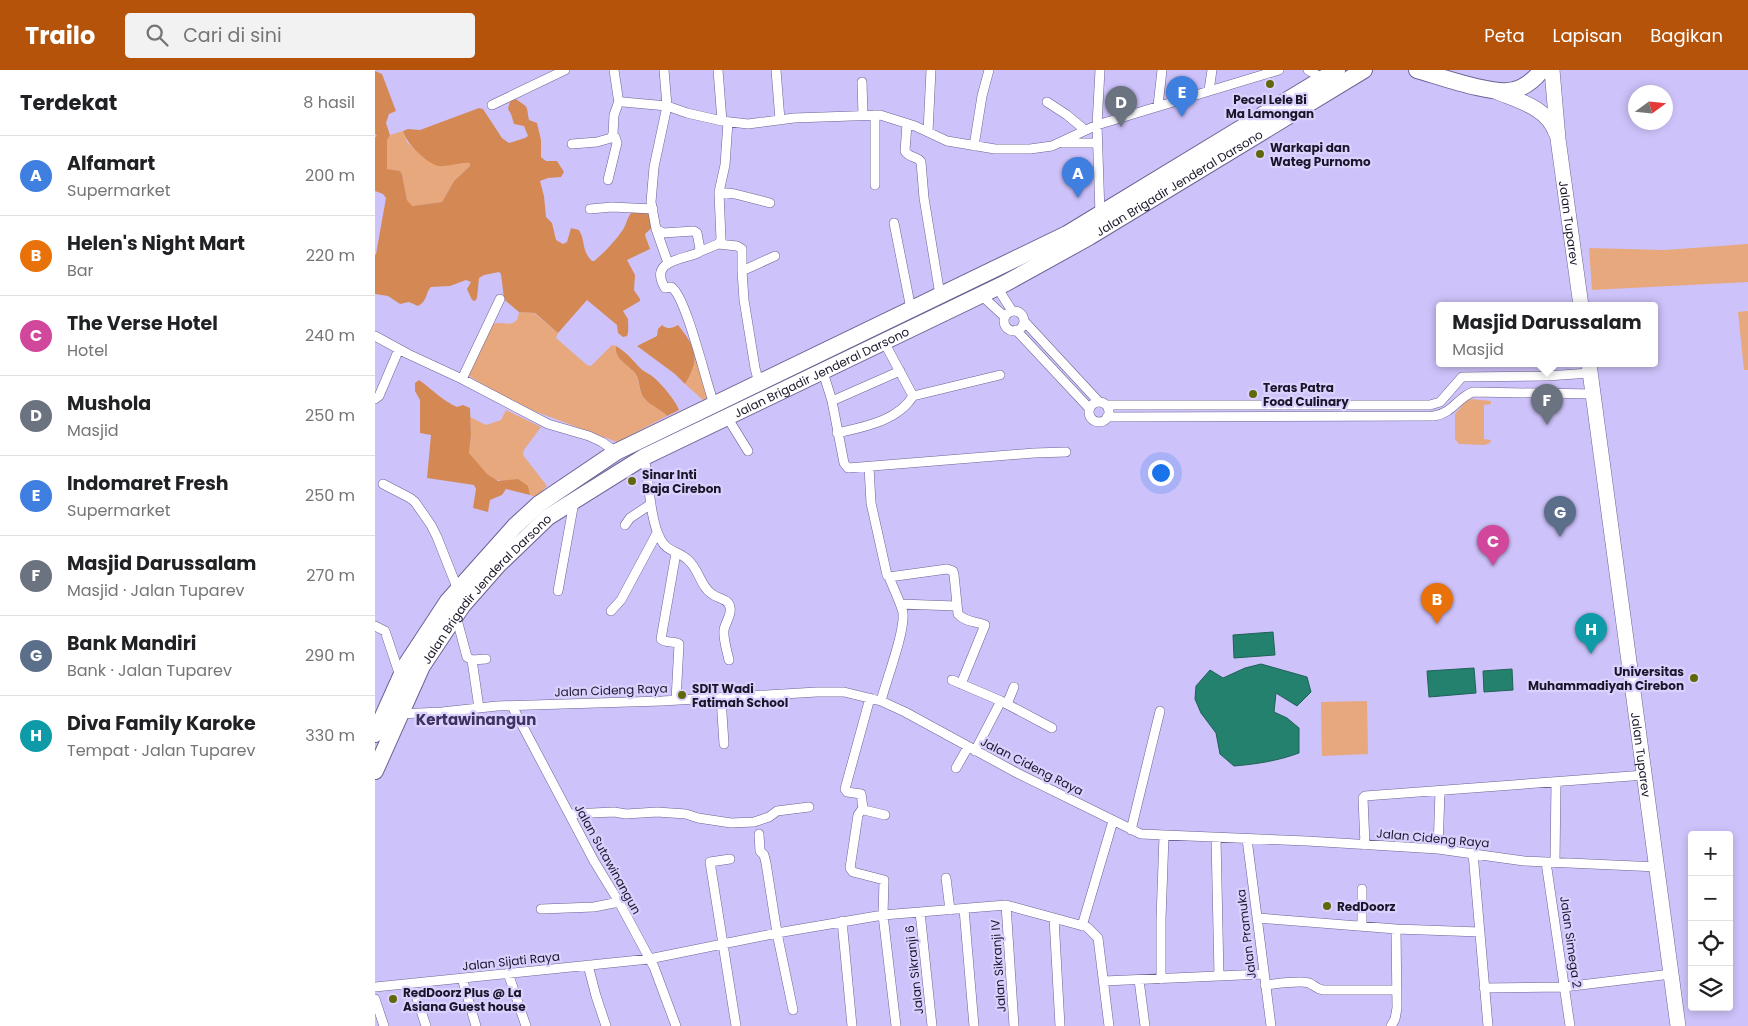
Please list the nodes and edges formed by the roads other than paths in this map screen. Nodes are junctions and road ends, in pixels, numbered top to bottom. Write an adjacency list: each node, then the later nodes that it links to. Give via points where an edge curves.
1 (565, 70): 24 (street)
2 (614, 70): 22 (street)
3 (664, 70): 25 (street)
4 (717, 70): 30 (street)
5 (776, 70): 29 (street)
6 (931, 70): 35 (street)
7 (989, 70): 41 (street)
8 (1100, 70): 32 (street)
9 (1162, 70): 26 (street)
10 (1213, 70): 20 (street)
11 (1279, 70): 20 (street)
12 (1307, 70): 18 (street)
13 (1365, 70): 33 (highway, Jalan Brigadir Jenderal Darsono)
14 (1417, 70): 17 (highway)
15 (1542, 70): 21 (highway, via 1531,83 1513,90)
16 (1552, 70): 37 (main road, Jalan Tuparev)
17 (1435, 73): 21 (highway)
18 (1330, 74): 33 (highway, Jalan Brigadir Jenderal Darsono)
19 (862, 82): 28 (street)
20 (1209, 90): 26 (street)
21 (1493, 90): 37 (main road, via 1540,110 1553,124)
22 (619, 101): 25 (street); 36 (street, via 614,115)
23 (1047, 102): 34 (street)
24 (492, 105)
25 (667, 106): 30 (street, via 687,114); 47 (street, via 654,167)
26 (1158, 106): 32 (street)
27 (875, 115): 28 (street); 31 (street); 44 (street)
28 (863, 116): 29 (street)
29 (780, 120): 30 (street, via 748,124)
30 (725, 121): 45 (street, via 725,165)
31 (907, 124): 35 (street); 59 (street, via 905,151 909,157 921,162)
32 (1097, 125): 34 (street); 39 (street)
33 (1255, 128): 42 (highway, Jalan Brigadir Jenderal Darsono)
34 (1085, 130): 38 (street)
35 (928, 132): 41 (street, via 947,141)
36 (613, 136): 40 (street, via 597,142); 43 (street, via 617,143)
37 (1558, 139): 62 (main road, Jalan Tuparev)
38 (1059, 143): 39 (street); 41 (street, via 1030,149 995,150)
39 (1097, 143): 49 (street)
40 (572, 144)
41 (975, 146)
42 (1179, 174): 49 (highway, Jalan Brigadir Jenderal Darsono); 52 (highway, Jalan Brigadir Jenderal Darsono)
43 (608, 180)
44 (875, 185)
45 (719, 192): 46 (street); 53 (street, via 721,240)
46 (770, 204)
47 (653, 209): 48 (street, via 613,207); 51 (street)
48 (590, 210)
49 (1099, 214): 52 (highway, Jalan Brigadir Jenderal Darsono)
50 (894, 223): 63 (street)
51 (656, 229): 54 (street, via 663,233 697,233); 56 (street)
52 (1086, 231): 58 (highway, Jalan Brigadir Jenderal Darsono); 59 (highway, Jalan Brigadir Jenderal Darsono, via 1035,250)
53 (718, 244): 54 (street); 57 (street, via 742,248)
54 (699, 252): 56 (street)
55 (775, 256): 57 (street)
56 (668, 263): 80 (street, via 661,270 663,285 674,288 687,316)
57 (743, 271): 75 (street, via 744,300)
58 (997, 287): 60 (highway, Jalan Brigadir Jenderal Darsono); 64 (street)
59 (940, 295): 63 (highway, Jalan Brigadir Jenderal Darsono)
60 (981, 295): 64 (street); 68 (highway, Jalan Brigadir Jenderal Darsono)
61 (500, 299): 74 (street)
62 (1580, 302)
63 (911, 309): 75 (highway, Jalan Brigadir Jenderal Darsono)
64 (1008, 314): 65 (street, via 1019,312); 66 (street, via 1007,327)
65 (1024, 321): 66 (street); 81 (street)
66 (1016, 330): 84 (street)
67 (375, 336): 69 (street)
68 (884, 342): 71 (street); 72 (highway, Jalan Brigadir Jenderal Darsono)
69 (399, 349): 74 (street); 78 (street)
70 (1585, 370): 76 (main road, Jalan Tuparev); 83 (street, via 1564,375 1463,377 1436,404)
71 (900, 371): 77 (street); 79 (street)
72 (823, 372): 79 (street); 86 (highway, Jalan Brigadir Jenderal Darsono)
73 (1000, 375): 77 (street)
74 (462, 379): 91 (street, via 548,424 589,436)
75 (759, 383): 80 (highway, Jalan Brigadir Jenderal Darsono)
76 (1586, 393): 85 (street, via 1473,392 1443,415); 132 (main road, Jalan Tuparev)
77 (913, 396): 89 (street, via 900,411 870,425)
78 (375, 399)
79 (832, 401): 89 (street)
80 (715, 404): 91 (highway, Jalan Brigadir Jenderal Darsono)
81 (1102, 404): 82 (street); 84 (street, via 1095,403); 87 (street, via 1108,409)
82 (1336, 405): 83 (street); 88 (street)
83 (1352, 405): 85 (street)
84 (1089, 408): 87 (street, via 1089,416 1094,421 1102,422)
85 (1351, 416): 88 (street)
86 (727, 417): 90 (street); 93 (highway, Jalan Brigadir Jenderal Darsono)
87 (1107, 417): 88 (street)
88 (1336, 417)
89 (837, 433): 94 (street, via 846,466 850,469)
90 (748, 451)
91 (616, 452): 102 (highway, Jalan Brigadir Jenderal Darsono, via 539,504)
92 (1066, 452): 94 (street)
93 (644, 457): 96 (highway, Jalan Brigadir Jenderal Darsono); 97 (street)
94 (869, 467): 101 (street, via 871,503)
95 (383, 484): 102 (street, via 410,498 418,506 437,537)
96 (574, 501): 103 (street); 107 (highway, Jalan Brigadir Jenderal Darsono, via 548,517 505,558)
97 (651, 504): 98 (street); 99 (street)
98 (625, 525)
99 (657, 533): 100 (street, via 668,549); 106 (street, via 621,600)
100 (676, 553): 111 (street, via 691,563 702,584 712,594 729,605 724,631); 118 (street, via 661,637 664,641 679,644)
101 (889, 577): 104 (street); 105 (street, via 947,569 954,573)
102 (458, 590): 112 (highway, Jalan Brigadir Jenderal Darsono)
103 (558, 591)
104 (900, 604): 105 (street); 119 (street, via 902,624)
105 (956, 606): 114 (street, via 961,618 985,626)
106 (611, 611)
107 (456, 615): 110 (street, via 465,652); 124 (highway, Jalan Brigadir Jenderal Darsono, via 422,666)
108 (375, 626): 112 (street, via 385,631)
109 (486, 659): 110 (street)
110 (472, 660): 122 (street)
111 (729, 660)
112 (401, 676): 125 (highway, Jalan Brigadir Jenderal Darsono)
113 (952, 680): 114 (street)
114 (961, 684): 120 (street)
115 (1014, 687): 120 (street)
116 (721, 698): 117 (street, Jalan Cideng Raya, via 844,692); 118 (street, Jalan Cideng Raya); 128 (street)
117 (870, 698): 119 (street, Jalan Cideng Raya); 136 (street, via 844,787 847,792 861,794)
118 (676, 700): 121 (street, Jalan Cideng Raya)
119 (881, 701): 129 (street, Jalan Cideng Raya)
120 (1004, 703): 126 (street); 129 (street)
121 (512, 706): 122 (street, Jalan Cideng Raya); 137 (street, Jalan Sutawinangun)
122 (479, 708): 124 (street, Jalan Cideng Raya)
123 (1160, 711): 140 (street)
124 (401, 714): 125 (street, Jalan Cideng Raya); 131 (highway, Jalan Brigadir Jenderal Darsono)
125 (379, 716): 127 (highway, Jalan Brigadir Jenderal Darsono)
126 (1053, 728)
127 (375, 734)
128 (723, 744)
129 (971, 749): 130 (street); 139 (street, Jalan Cideng Raya)
130 (955, 768)
131 (375, 771)
132 (1645, 775): 133 (street); 150 (main road, Jalan Tuparev)
133 (1556, 782): 134 (street); 149 (street, Jalan Simega 2)
134 (1440, 790): 145 (street, via 1365,796); 146 (street)
135 (809, 807): 137 (street, via 777,811 769,818 754,822 731,823 657,812)
136 (863, 808): 138 (street); 159 (street, via 858,815 850,868 853,872 884,880)
137 (569, 814): 153 (street, Jalan Sutawinangun)
138 (885, 815)
139 (1113, 821): 140 (street, Jalan Cideng Raya); 163 (street)
140 (1131, 830): 142 (street, Jalan Cideng Raya)
141 (759, 834): 166 (street)
142 (1164, 836): 143 (street, Jalan Cideng Raya); 176 (street)
143 (1216, 838): 144 (street, Jalan Cideng Raya); 174 (street)
144 (1247, 839): 145 (street, Jalan Cideng Raya); 161 (street, Jalan Pramuka)
145 (1365, 845): 146 (street, Jalan Cideng Raya)
146 (1438, 849): 147 (street, Jalan Cideng Raya)
147 (1473, 853): 149 (street, Jalan Cideng Raya); 167 (street)
148 (730, 859): 168 (street, via 710,862)
149 (1551, 862): 150 (street, Jalan Cideng Raya); 182 (street, Jalan Simega 2)
150 (1658, 867): 173 (main road, Jalan Tuparev)
151 (946, 878): 157 (street)
152 (1362, 889): 164 (street)
153 (619, 902): 155 (street, via 594,907); 169 (street, Jalan Sutawinangun)
154 (1006, 905): 156 (street, Jalan Sijati Raya); 160 (street); 198 (street, Jalan Sikranji IV)
155 (541, 909)
156 (964, 909): 157 (street, Jalan Sijati Raya); 197 (street)
157 (950, 910): 158 (street, Jalan Sijati Raya)
158 (920, 912): 159 (street, Jalan Sijati Raya); 196 (street, Jalan Sikranji 6)
159 (883, 915): 162 (street, Jalan Sijati Raya); 195 (street)
160 (1054, 918): 163 (street); 199 (street)
161 (1258, 918): 164 (street); 172 (street, Jalan Pramuka)
162 (842, 921): 166 (street, Jalan Sijati Raya); 194 (street)
163 (1081, 926): 178 (street, via 1087,927 1098,938)
164 (1362, 926): 165 (street)
165 (1396, 930): 167 (street); 184 (street)
166 (777, 932): 168 (street, Jalan Sijati Raya); 186 (street)
167 (1480, 932): 183 (street)
168 (723, 944): 169 (street, Jalan Sijati Raya); 193 (street)
169 (649, 959): 170 (street, Jalan Sijati Raya); 192 (street, Jalan Sutawinangun)
170 (588, 966): 171 (street, Jalan Sijati Raya); 191 (street)
171 (508, 973): 175 (street, Jalan Sijati Raya); 190 (street)
172 (1263, 974): 174 (street); 180 (street, Jalan Pramuka)
173 (1671, 974): 182 (street); 206 (main road, Jalan Tuparev)
174 (1219, 976): 176 (street)
175 (462, 978): 179 (street, Jalan Sijati Raya); 189 (street)
176 (1161, 979): 177 (street)
177 (1139, 980): 178 (street); 201 (street)
178 (1105, 981): 200 (street)
179 (412, 983): 181 (street, Jalan Sijati Raya); 188 (street)
180 (1265, 985): 184 (street, via 1302,982 1323,990); 202 (street, Jalan Pramuka)
181 (375, 987)
182 (1565, 987): 183 (street); 205 (street, Jalan Simega 2)
183 (1484, 988): 204 (street)
184 (1397, 990): 203 (street, via 1396,1013)
185 (375, 999): 187 (street)
186 (793, 1010)
187 (384, 1026)
188 (426, 1026)
189 (476, 1026)
190 (526, 1026)
191 (606, 1026)
192 (676, 1026)
193 (736, 1026)
194 (852, 1026)
195 (896, 1026)
196 (932, 1026)
197 (975, 1026)
198 (1014, 1026)
199 (1059, 1026)
200 (1109, 1026)
201 (1145, 1026)
202 (1271, 1026)
203 (1391, 1026)
204 (1488, 1026)
205 (1570, 1026)
206 (1679, 1026)

